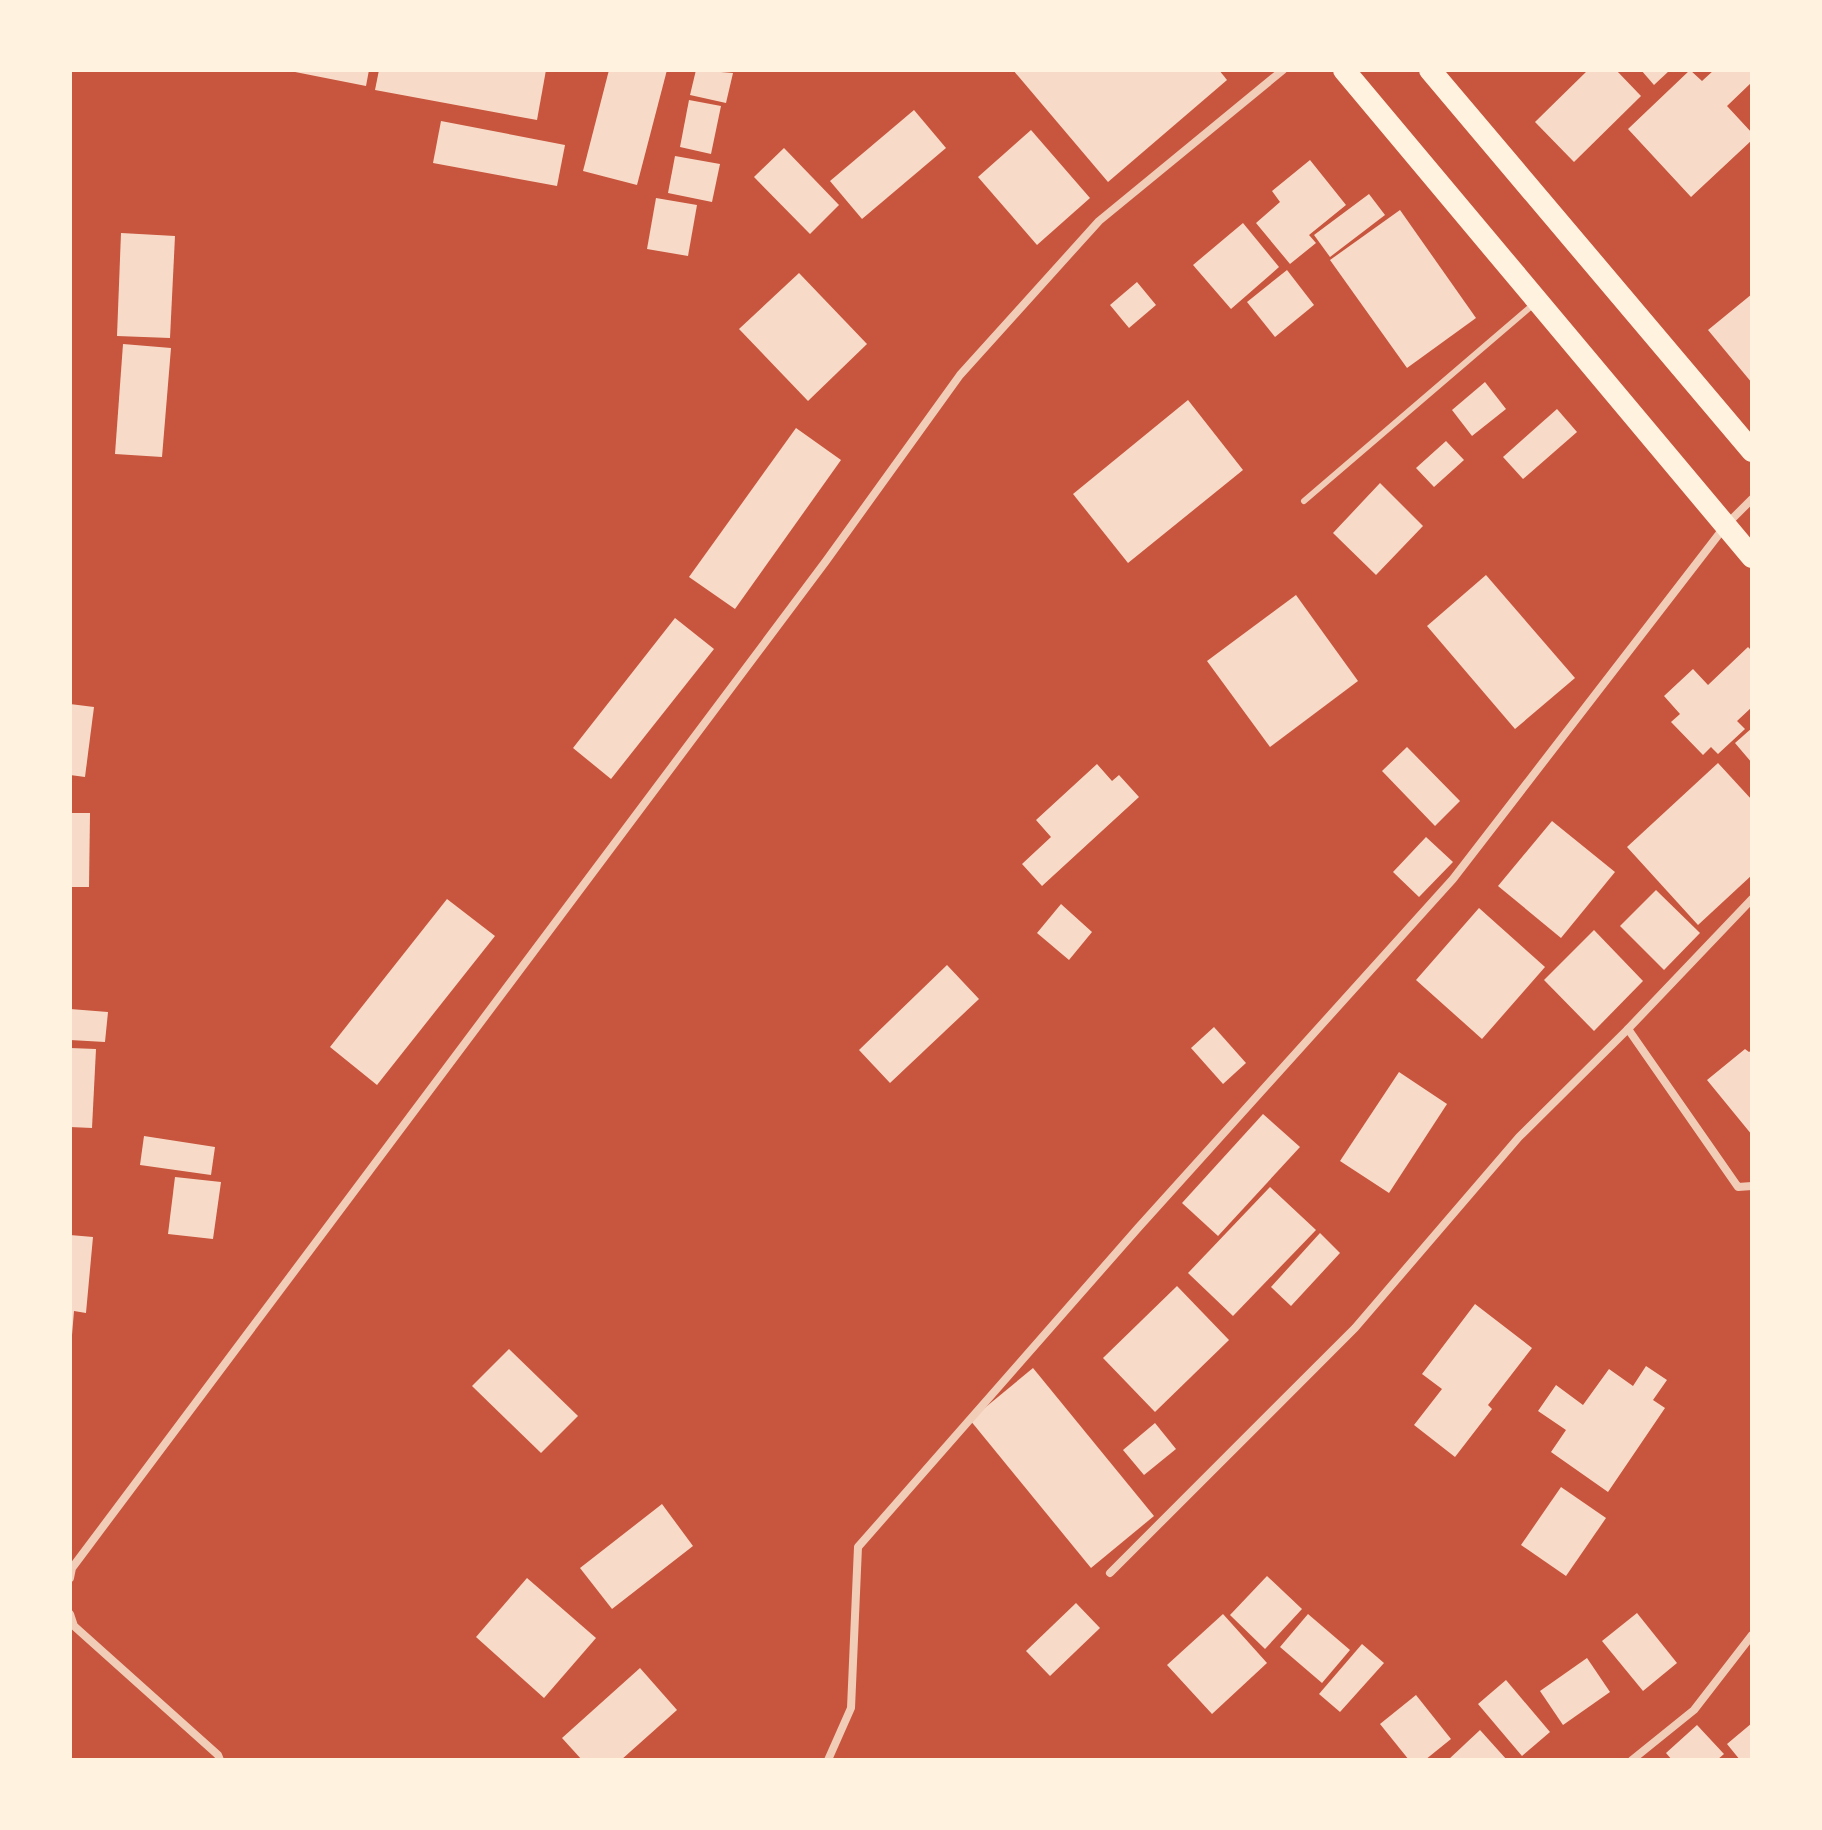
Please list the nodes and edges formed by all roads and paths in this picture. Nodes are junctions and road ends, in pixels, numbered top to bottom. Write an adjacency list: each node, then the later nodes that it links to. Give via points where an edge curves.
1 (1283, 70): 14 (street, via 1099,221 960,375 72,1568)
2 (1344, 70): 4 (highway)
3 (1430, 70): 5 (highway)
4 (1538, 300): 7 (lane); 8 (highway)
5 (1752, 451)
6 (1752, 499): 8 (street)
7 (1304, 501)
8 (1726, 525): 9 (highway); 18 (street, via 1453,879 858,1547 851,1708)
9 (1752, 557)
10 (1752, 899): 11 (street)
11 (1628, 1029): 12 (street, via 1738,1187); 13 (street, via 1519,1137 1355,1328)
12 (1752, 1186)
13 (1110, 1573)
14 (70, 1578)
15 (70, 1614): 17 (street, via 74,1626)
16 (1752, 1635): 19 (street, via 1694,1710)
17 (220, 1760)
18 (828, 1760)
19 (1632, 1760)

